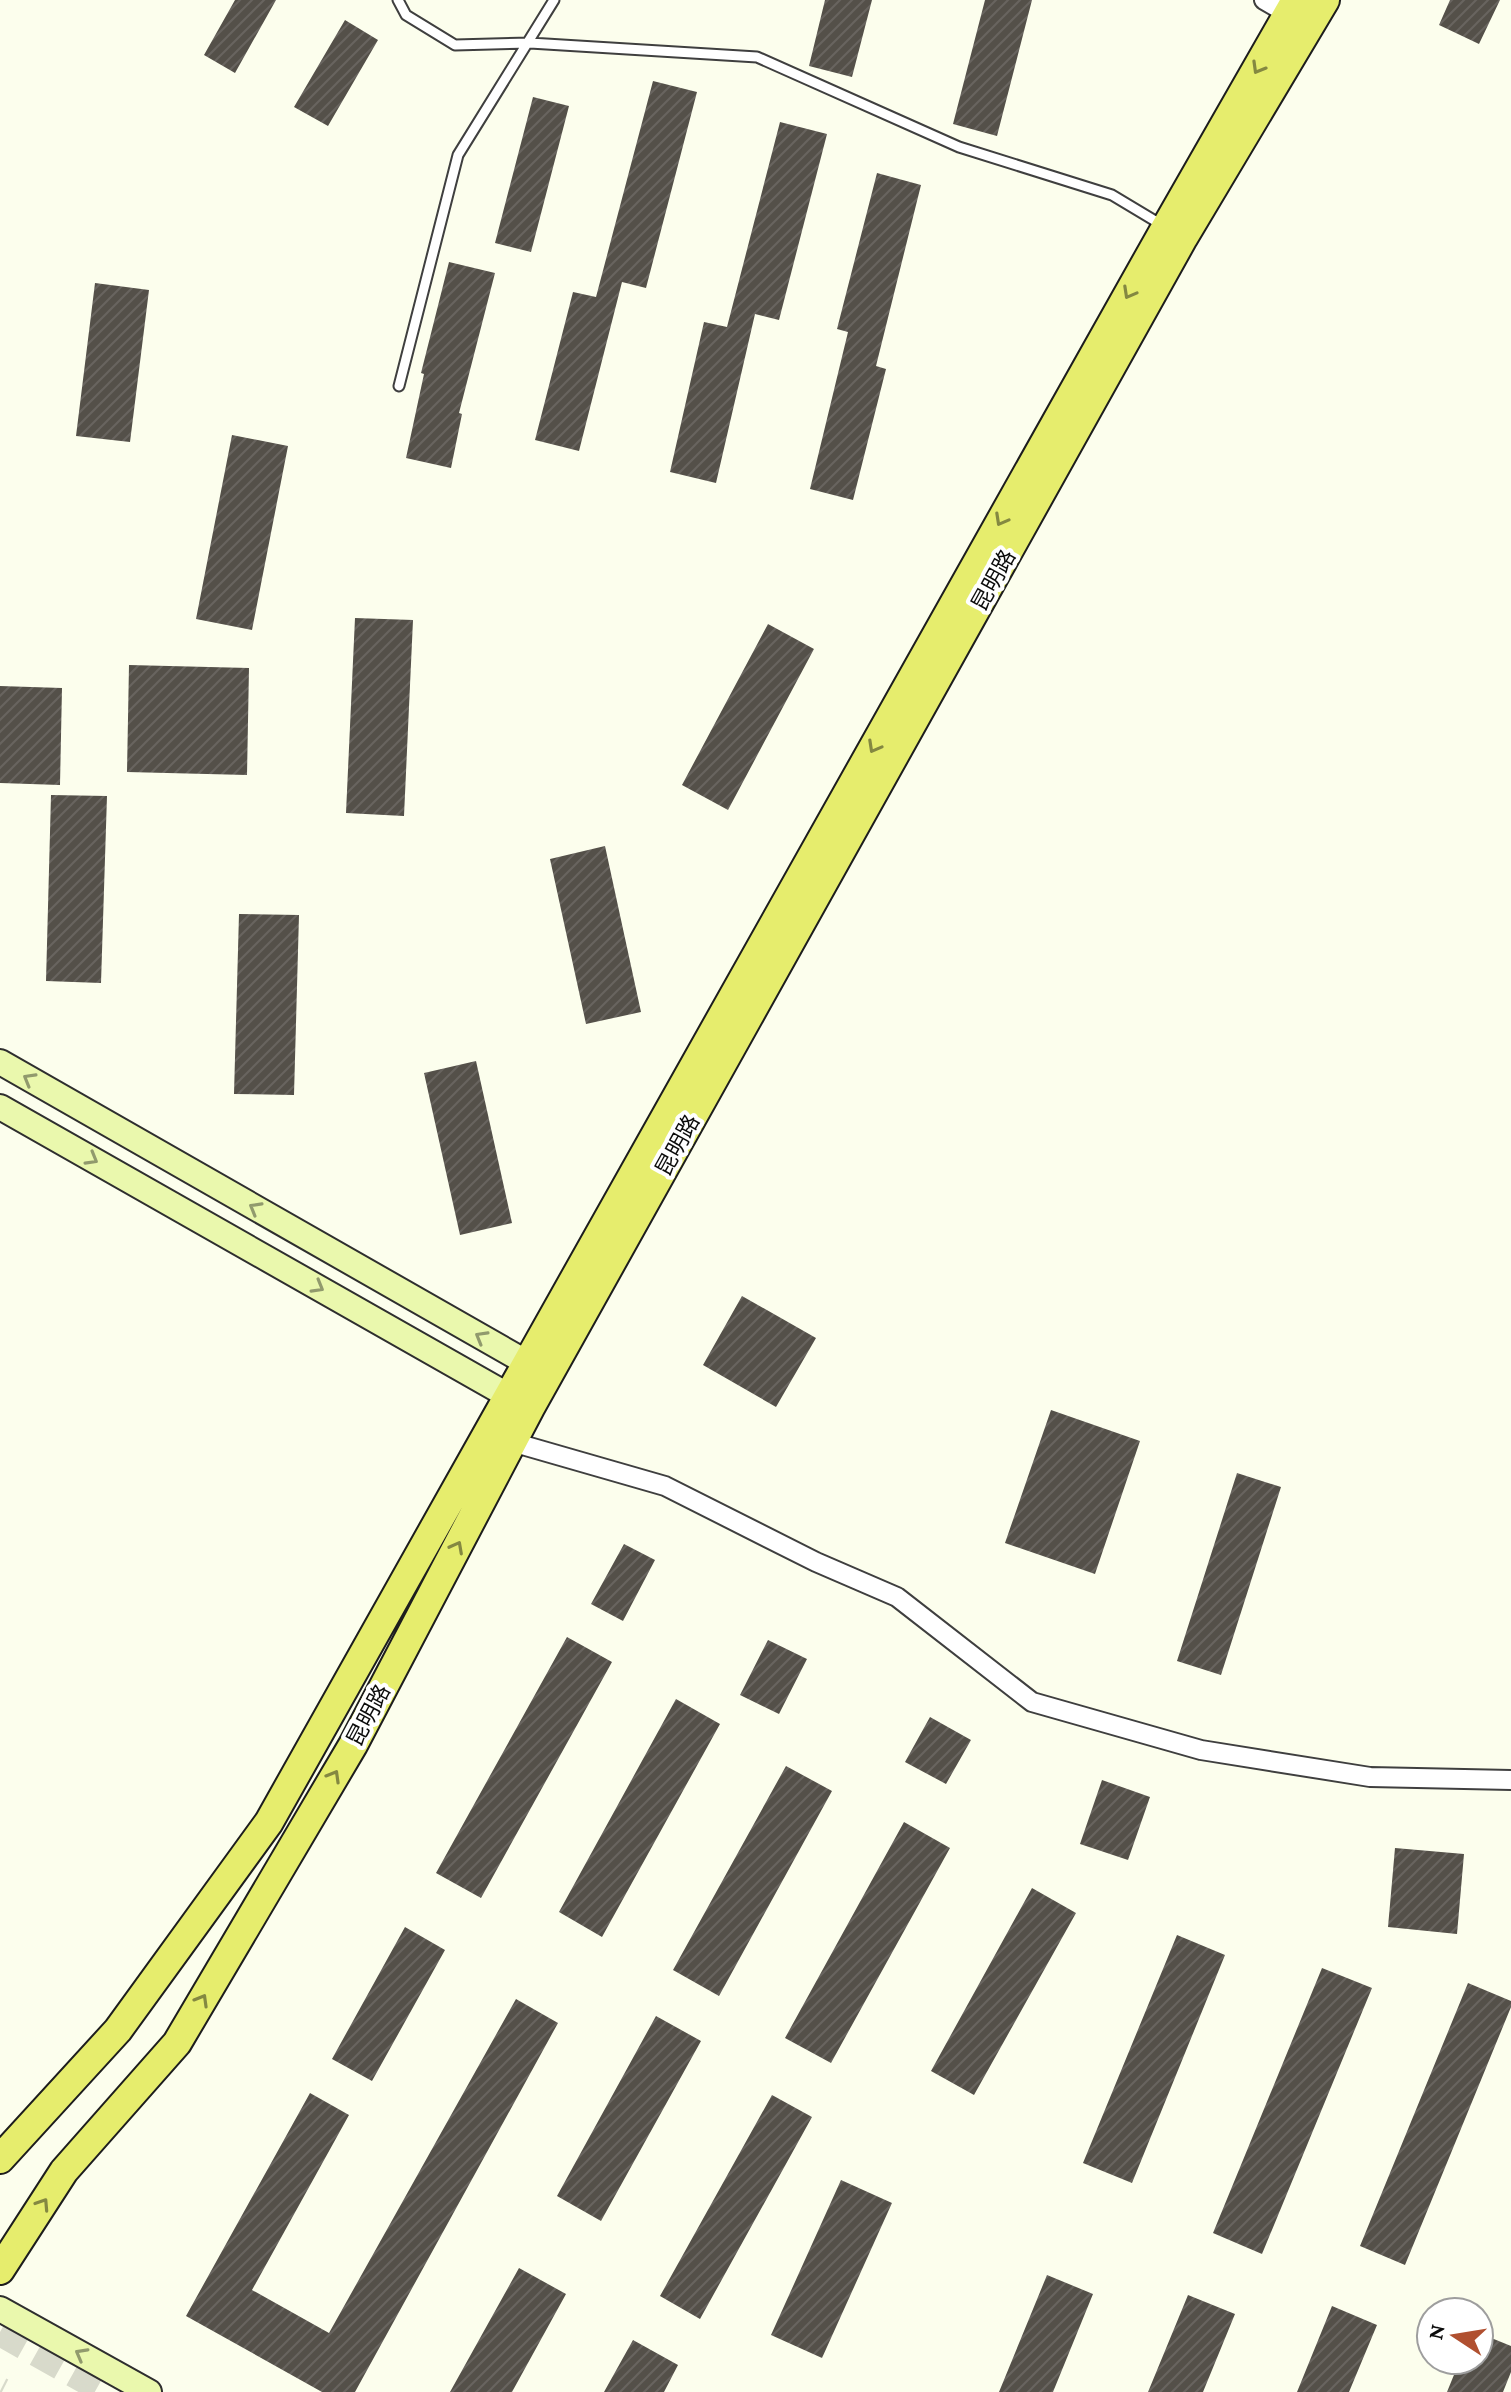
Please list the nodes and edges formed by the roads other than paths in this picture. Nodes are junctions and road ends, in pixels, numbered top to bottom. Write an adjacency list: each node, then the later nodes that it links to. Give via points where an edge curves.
1 (398, 0): 6 (lane, via 406,15 455,45)
2 (554, 0): 6 (lane)
3 (1264, 0): 5 (street)
4 (1325, 0): 5 (main road, 昆明路)
5 (1298, 13): 7 (main road, 昆明路)
6 (530, 43): 7 (lane, via 757,57 959,147 1112,195); 8 (lane, via 458,155)
7 (1175, 233): 11 (main road, 昆明路)
8 (399, 386)
9 (0, 1062): 11 (main road, one-way to 9)
10 (0, 1107): 12 (main road, one-way to 12)
11 (538, 1369): 12 (main road, 昆明路)
12 (520, 1402): 13 (main road, 昆明路)
13 (502, 1435): 14 (street, via 665,1486 897,1597 1032,1702 1201,1750 1370,1777); 15 (main road, 昆明路, via 269,1822 118,2030); 16 (main road, 昆明路, one-way to 13, via 64,2171 177,2043 353,1745)
14 (1511, 1780)
15 (0, 2159)
16 (0, 2270)
17 (0, 2309): 18 (main road, one-way to 17)
18 (149, 2392)

